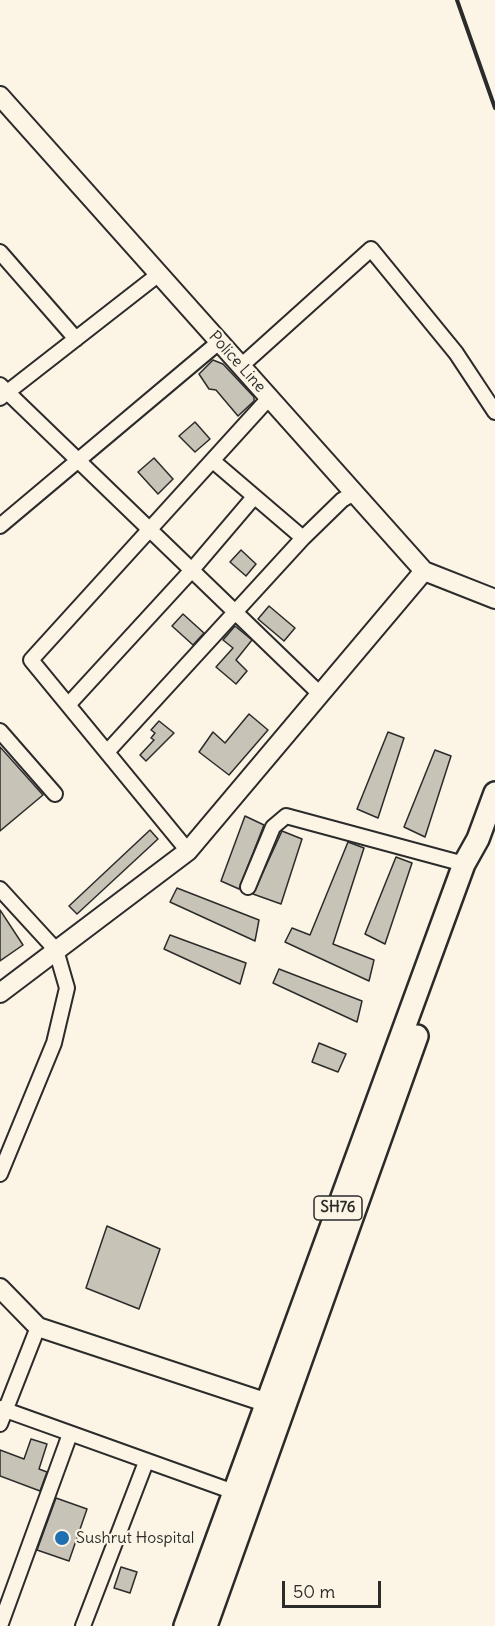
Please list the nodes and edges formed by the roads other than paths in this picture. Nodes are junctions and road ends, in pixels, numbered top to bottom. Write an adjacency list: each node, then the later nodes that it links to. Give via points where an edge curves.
1 (0, 96): 3 (street, Police Line)
2 (0, 252): 4 (street)
3 (159, 274): 4 (street); 5 (street, Police Line)
4 (76, 339): 7 (street)
5 (219, 342): 6 (street, Police Line); 10 (street)
6 (241, 366): 8 (street, Police Line); 9 (street, via 371,249 456,353)
7 (2, 392): 10 (street)
8 (269, 398): 11 (street); 12 (street, Police Line)
9 (495, 412)
10 (77, 461): 14 (street); 15 (street)
11 (213, 461): 13 (street); 15 (street)
12 (354, 493): 16 (street); 18 (street, Police Line)
13 (254, 497): 16 (street); 17 (street)
14 (0, 526)
15 (149, 531): 17 (street); 22 (street, via 32,660)
16 (303, 538): 20 (street)
17 (191, 571): 20 (street); 22 (street)
18 (424, 572): 19 (street, Police Line); 21 (street)
19 (495, 599)
20 (235, 613): 21 (street); 24 (street)
21 (320, 694): 28 (street)
22 (68, 705): 24 (street)
23 (0, 731): 26 (street)
24 (107, 752): 28 (street)
25 (495, 793): 27 (main road, SH76)
26 (55, 794)
27 (478, 839): 29 (main road, SH76); 37 (main road, SH76, via 479,862)
28 (188, 851): 32 (street)
29 (464, 864): 30 (street, via 286,816 273,827); 37 (main road, SH76)
30 (248, 887)
31 (0, 889): 32 (street)
32 (56, 950): 33 (street); 34 (street, via 67,988 54,1043)
33 (0, 993)
34 (0, 1174)
35 (0, 1287): 36 (street)
36 (38, 1327): 37 (street); 38 (street)
37 (276, 1406): 42 (main road, SH76); 46 (main road, SH76)
38 (3, 1409): 39 (street); 40 (street)
39 (0, 1424)
40 (70, 1434): 41 (street); 43 (street)
41 (146, 1462): 42 (street); 44 (street)
42 (234, 1492): 45 (main road, SH76)
43 (0, 1626)
44 (83, 1626)
45 (185, 1626)
46 (206, 1626)

